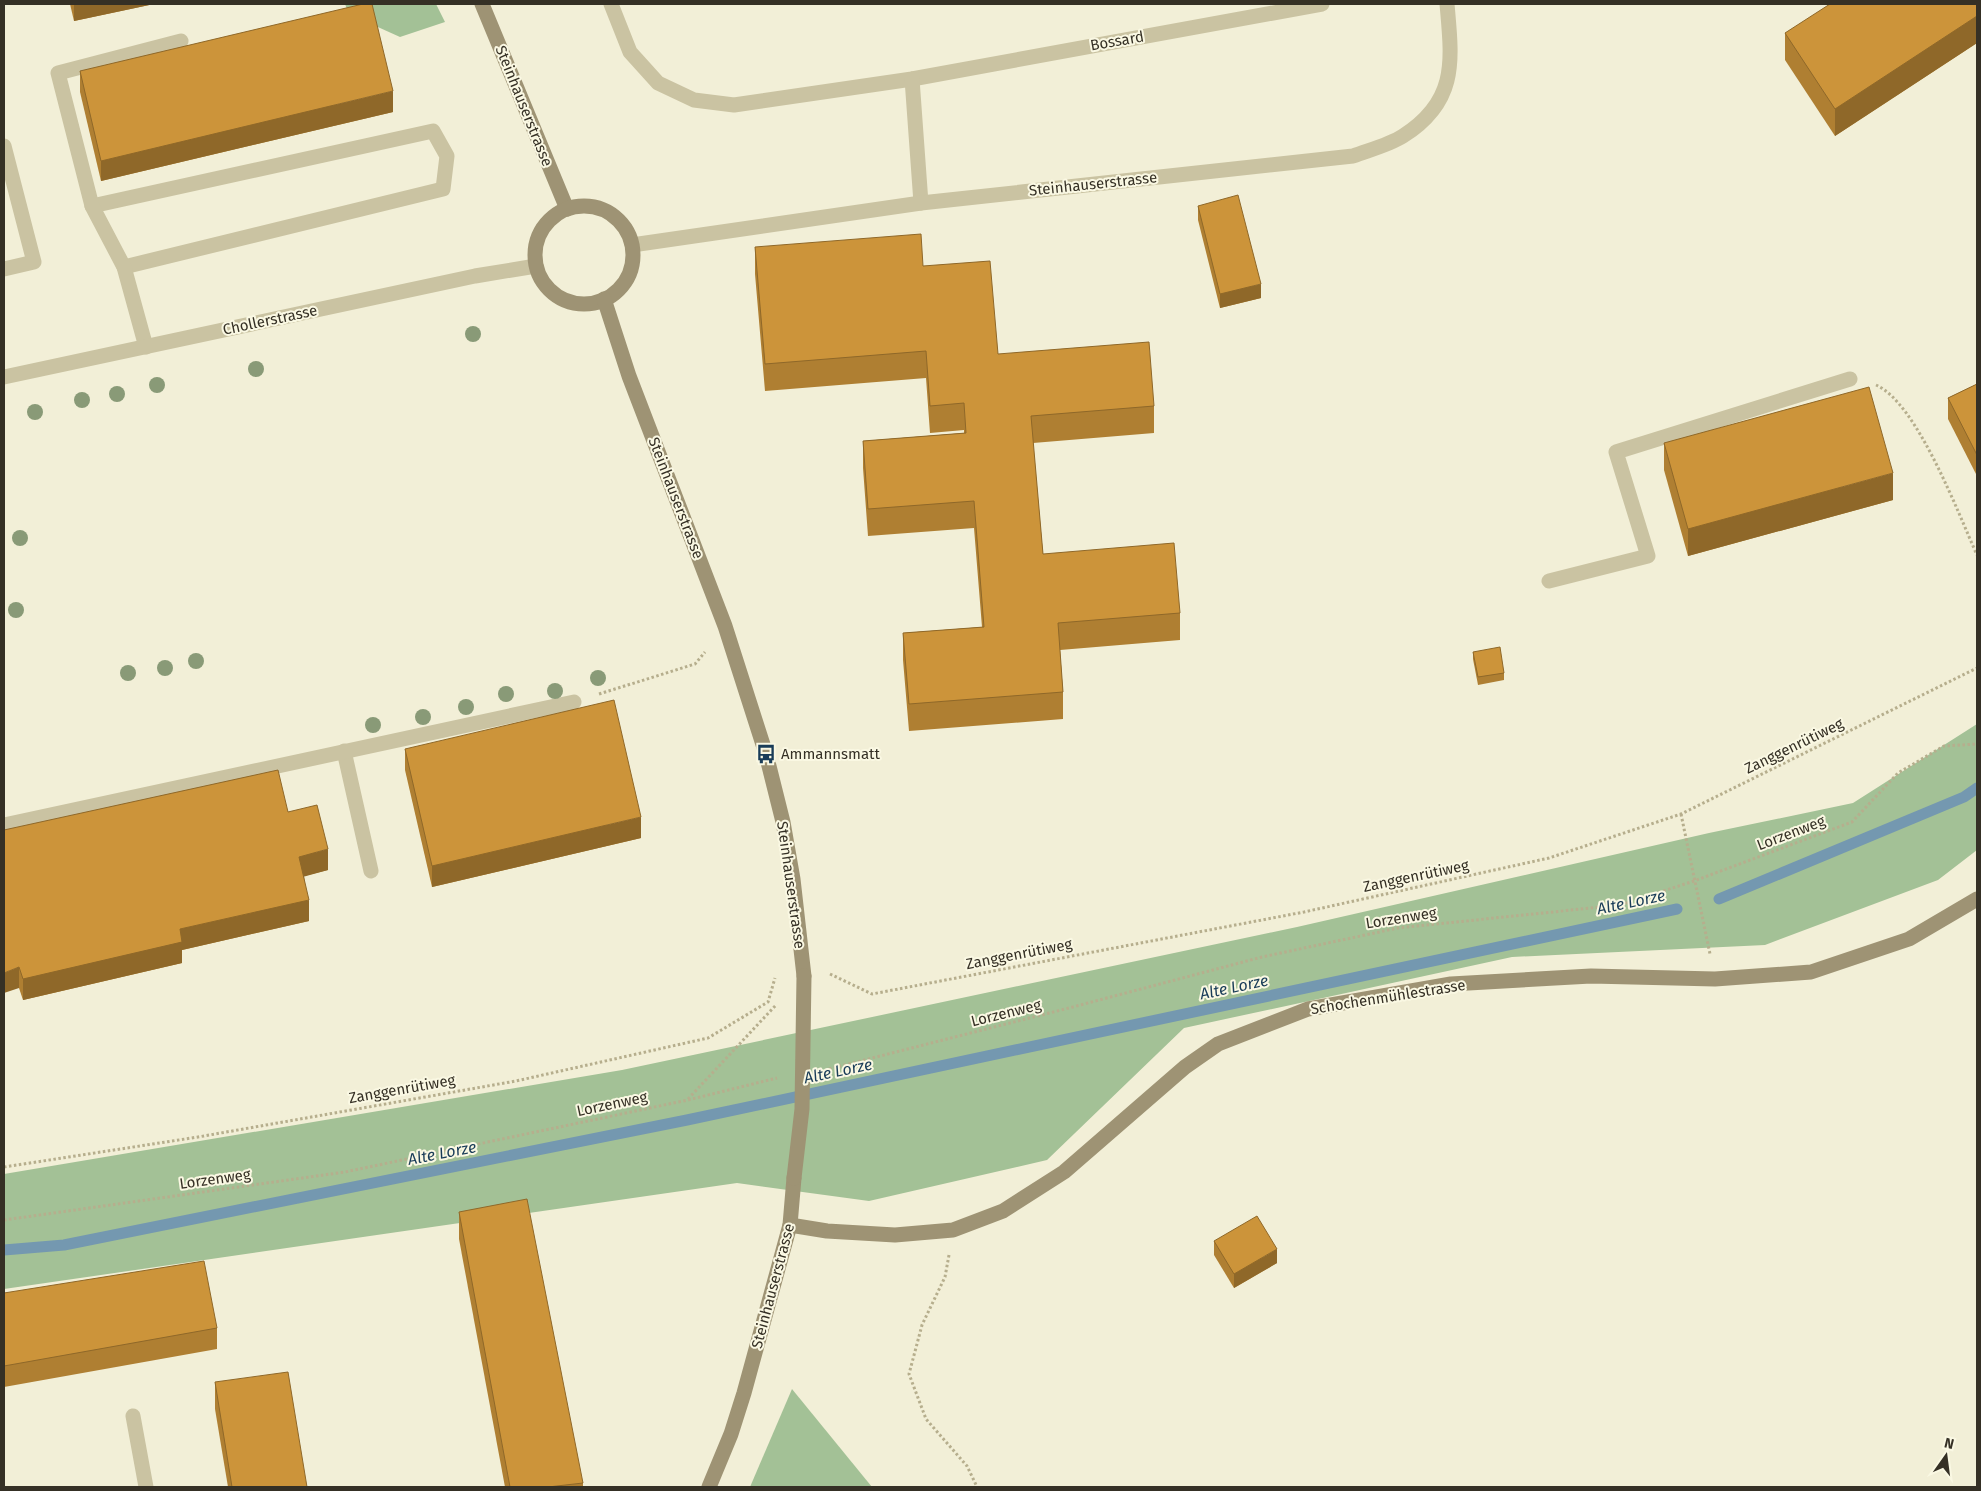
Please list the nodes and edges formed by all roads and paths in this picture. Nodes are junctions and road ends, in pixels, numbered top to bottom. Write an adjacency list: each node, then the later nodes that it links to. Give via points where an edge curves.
1 (482, 4): 10 (street, Steinhauserstrasse)
2 (611, 4): 6 (street, Bossard, via 630,52 658,83 694,100 734,105)
3 (1322, 4): 6 (street, Bossard)
4 (1447, 4): 8 (street, Steinhauserstrasse, via 1452,54 1447,86 1433,110 1402,136 1353,156)
5 (181, 41): 9 (street, via 58,73)
6 (912, 78): 8 (street)
7 (4, 146): 14 (street, via 34,262)
8 (921, 203): 11 (street, Steinhauserstrasse)
9 (92, 206): 13 (street); 13 (street, via 433,131 447,156 443,189)
10 (567, 209): 11 (street, via 588,206 608,212 623,225); 12 (street, via 552,217 541,231 535,248)
11 (632, 245): 15 (street, via 633,261 628,277 618,290)
12 (536, 266): 15 (street, via 544,283 558,296 576,303 595,303); 16 (street, Chollerstrasse)
13 (124, 267): 16 (street)
14 (4, 269)
15 (604, 299): 21 (street, Steinhauserstrasse, via 629,376)
16 (146, 347): 17 (street, Chollerstrasse)
17 (4, 378)
18 (1850, 379): 19 (path, via 1878,385 1896,399 1924,438); 20 (street, via 1616,452 1648,556)
19 (1977, 556)
20 (1549, 580)
21 (725, 626): 23 (path, via 695,664); 32 (street, Steinhauserstrasse, via 766,754 783,822 794,879)
22 (1977, 668): 26 (path, Zanggenrütiweg)
23 (574, 702): 25 (street)
24 (1977, 744): 29 (path, Lorzenweg, via 1944,746 1898,772 1852,822)
25 (344, 751): 27 (street); 28 (street)
26 (1681, 814): 29 (path); 31 (path, Zanggenrütiweg, via 1549,858 1304,912 872,994)
27 (4, 824)
28 (371, 871)
29 (1694, 881): 34 (path); 35 (path, Lorzenweg, via 1620,905 1398,928 1262,957)
30 (1977, 898): 34 (street, Schochenmühlestrasse, via 1910,938 1811,972)
31 (829, 974)
32 (804, 976): 37 (path); 40 (street, Steinhauserstrasse, bridge, via 802,1109)
33 (775, 978): 38 (path, Zanggenrütiweg, via 768,1002 708,1038 516,1081 198,1137)
34 (1715, 979): 41 (street, Schochenmühlestrasse, via 1592,976 1452,984 1308,1009 1218,1044 1185,1067 1064,1172 1002,1211)
35 (820, 1070)
36 (783, 1077): 37 (path, Lorzenweg)
37 (688, 1100): 39 (path, Lorzenweg, via 345,1172)
38 (4, 1167)
39 (4, 1220)
40 (790, 1225): 41 (street, Schochenmühlestrasse, via 827,1232 895,1235); 44 (street, Steinhauserstrasse, via 744,1394)
41 (953, 1230): 45 (path, via 945,1277 922,1325 908,1374 926,1419 967,1466)
42 (133, 1416): 43 (street)
43 (146, 1487)
44 (708, 1487)
45 (977, 1487)

